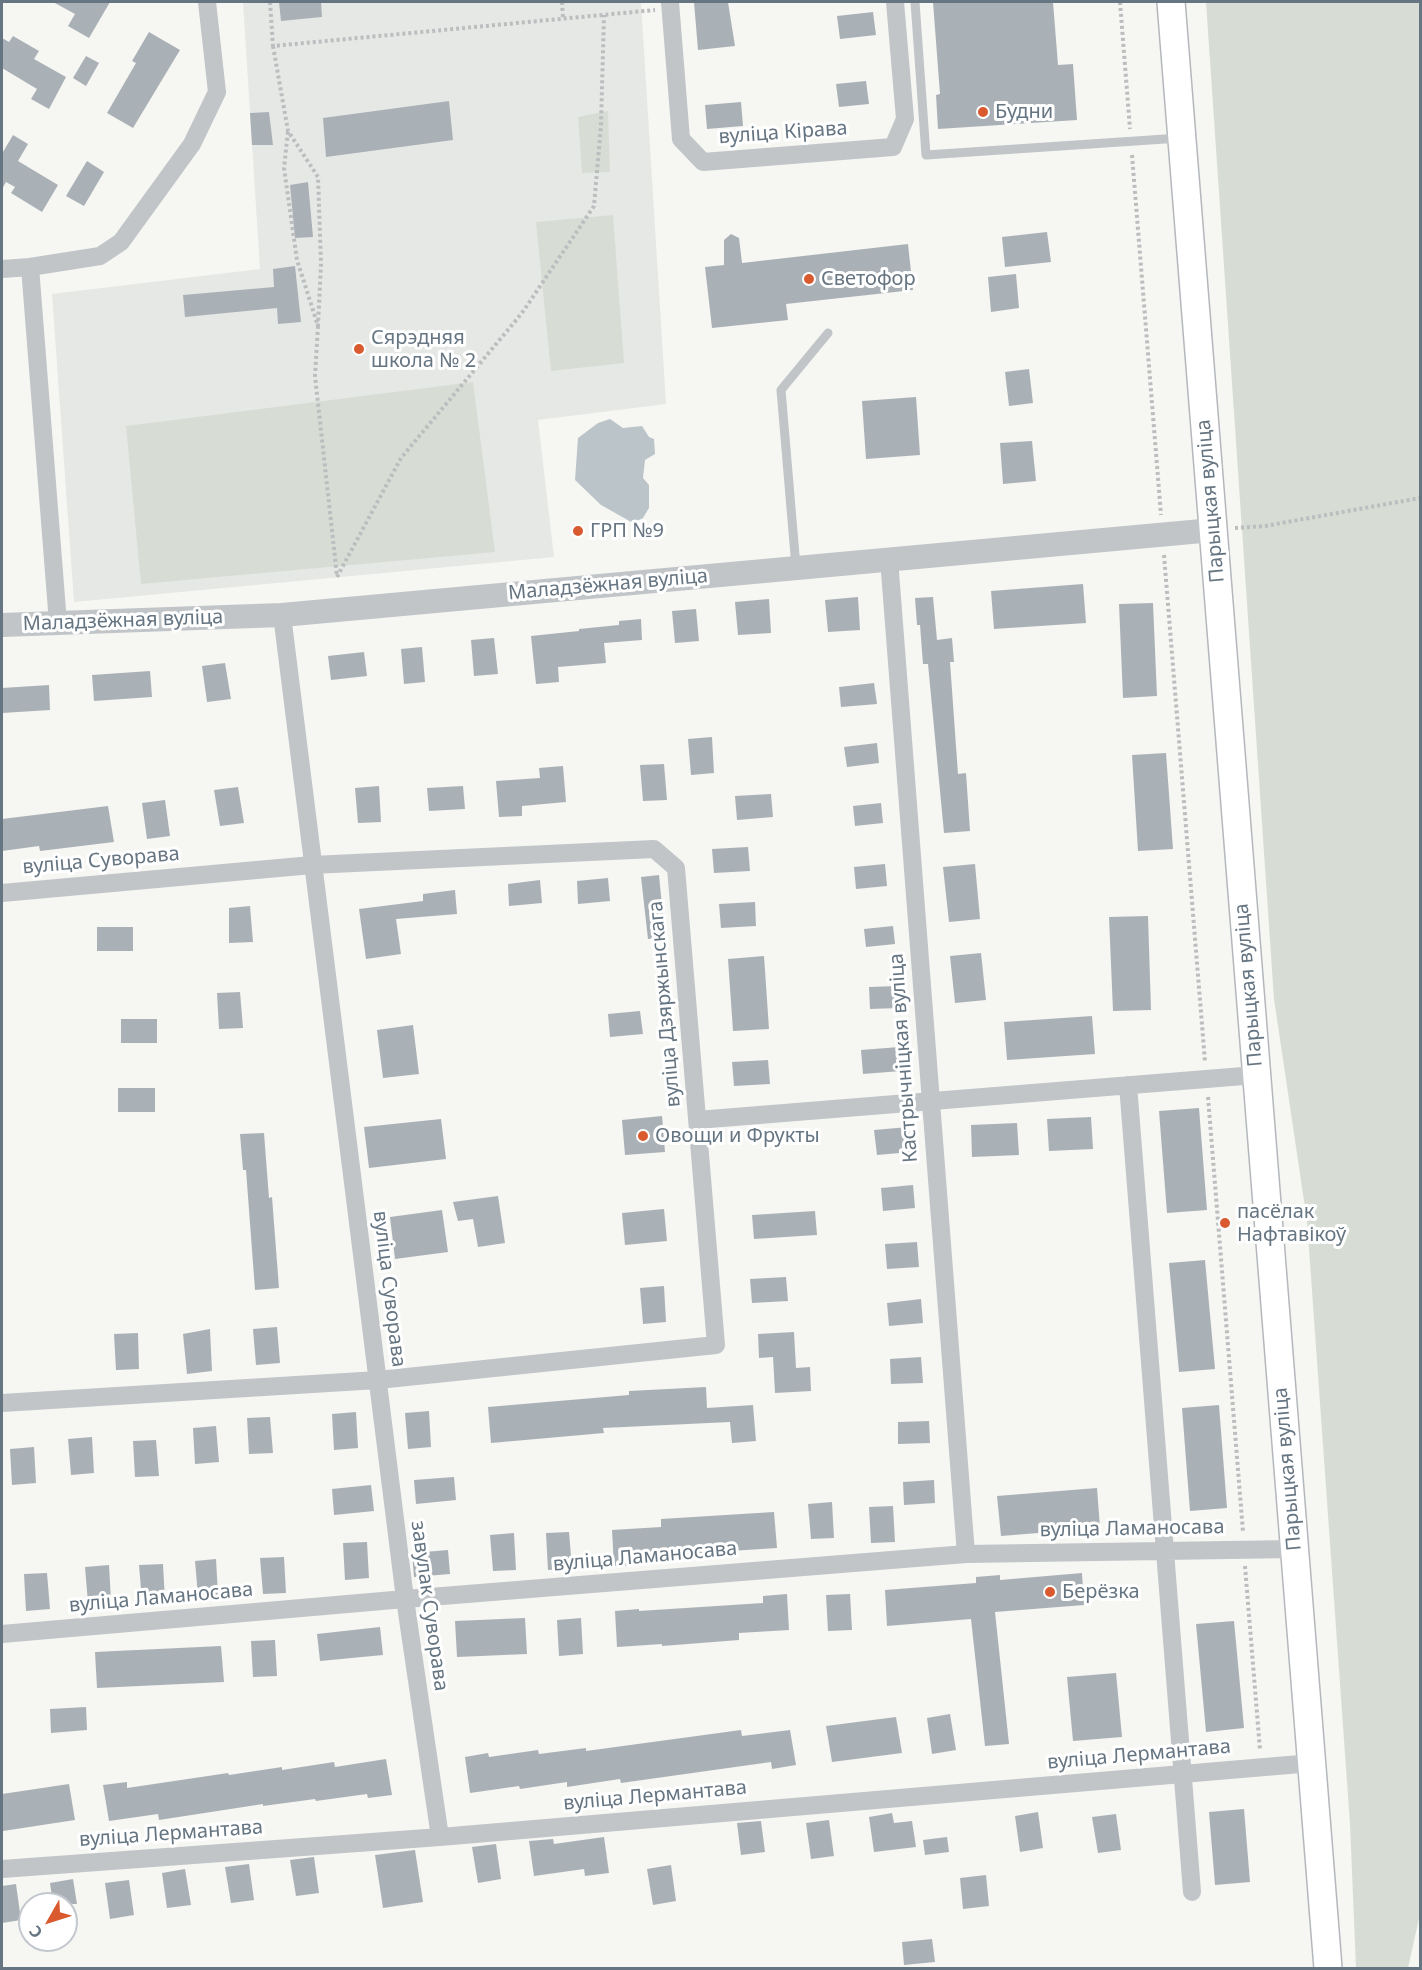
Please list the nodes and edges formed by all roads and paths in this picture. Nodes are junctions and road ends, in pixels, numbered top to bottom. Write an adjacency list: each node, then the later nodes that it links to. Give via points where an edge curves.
1 (207, 2): 15 (street, via 217,92 192,144 121,242 100,256)
2 (270, 2): 11 (path)
3 (562, 2): 10 (path)
4 (895, 2): 8 (street, вуліца Кірава, via 905,119 893,147 704,162 681,139)
5 (915, 2): 14 (lane, via 926,155)
6 (1120, 2): 14 (path)
7 (1172, 2): 13 (main road, Парыцкая вуліца)
8 (670, 5): 9 (path)
9 (604, 15): 10 (path); 17 (path, via 594,206 522,313 401,458 337,577 315,376)
10 (563, 18): 11 (path)
11 (273, 46): 12 (path)
12 (288, 131): 17 (path, via 284,168 297,260); 17 (path, via 318,177)
13 (1182, 138): 14 (lane); 21 (main road, Парыцкая вуліца)
14 (1131, 141): 22 (path)
15 (30, 267): 16 (street); 26 (street)
16 (2, 269)
17 (318, 326)
18 (828, 333): 24 (lane, via 781,390)
19 (1420, 498): 20 (path)
20 (1243, 527)
21 (1213, 530): 22 (street, Маладзёжная вуліца); 30 (main road, Парыцкая вуліца)
22 (1162, 535): 23 (street, Маладзёжная вуліца); 31 (path)
23 (889, 559): 24 (street, Маладзёжная вуліца); 33 (street, Кастрычніцкая вуліца)
24 (796, 567): 25 (street, Маладзёжная вуліца)
25 (282, 615): 26 (street, Маладзёжная вуліца); 28 (street, вуліца Суворава)
26 (58, 623): 27 (street, Маладзёжная вуліца)
27 (2, 625)
28 (312, 865): 29 (street, вуліца Суворава); 34 (street, вуліца Дзяржынскага, via 654,849 676,868); 35 (street, вуліца Суворава)
29 (2, 893)
30 (1256, 1075): 31 (street); 37 (main road, Парыцкая вуліца)
31 (1206, 1079): 32 (street); 38 (path)
32 (1128, 1085): 33 (street); 39 (street)
33 (930, 1101): 34 (street); 40 (street, Кастрычніцкая вуліца)
34 (697, 1120): 35 (street, вуліца Дзяржынскага, via 716,1346)
35 (378, 1380): 36 (street, вуліца Суворава); 41 (street, завулак Суворава)
36 (2, 1403)
37 (1294, 1549): 38 (street, вуліца Ламаносава); 43 (main road, Парыцкая вуліца)
38 (1244, 1550): 39 (street, вуліца Ламаносава); 44 (path)
39 (1165, 1551): 40 (street, вуліца Ламаносава); 45 (street)
40 (966, 1554): 41 (street, вуліца Ламаносава)
41 (405, 1599): 42 (street, вуліца Ламаносава); 46 (street, завулак Суворава)
42 (2, 1634)
43 (1312, 1763): 44 (street, вуліца Лермантава); 49 (main road, Парыцкая вуліца)
44 (1262, 1767): 45 (street, вуліца Лермантава)
45 (1183, 1774): 46 (street, вуліца Лермантава); 48 (street)
46 (440, 1837): 47 (street, вуліца Лермантава)
47 (2, 1869)
48 (1192, 1892)
49 (1328, 1968)

